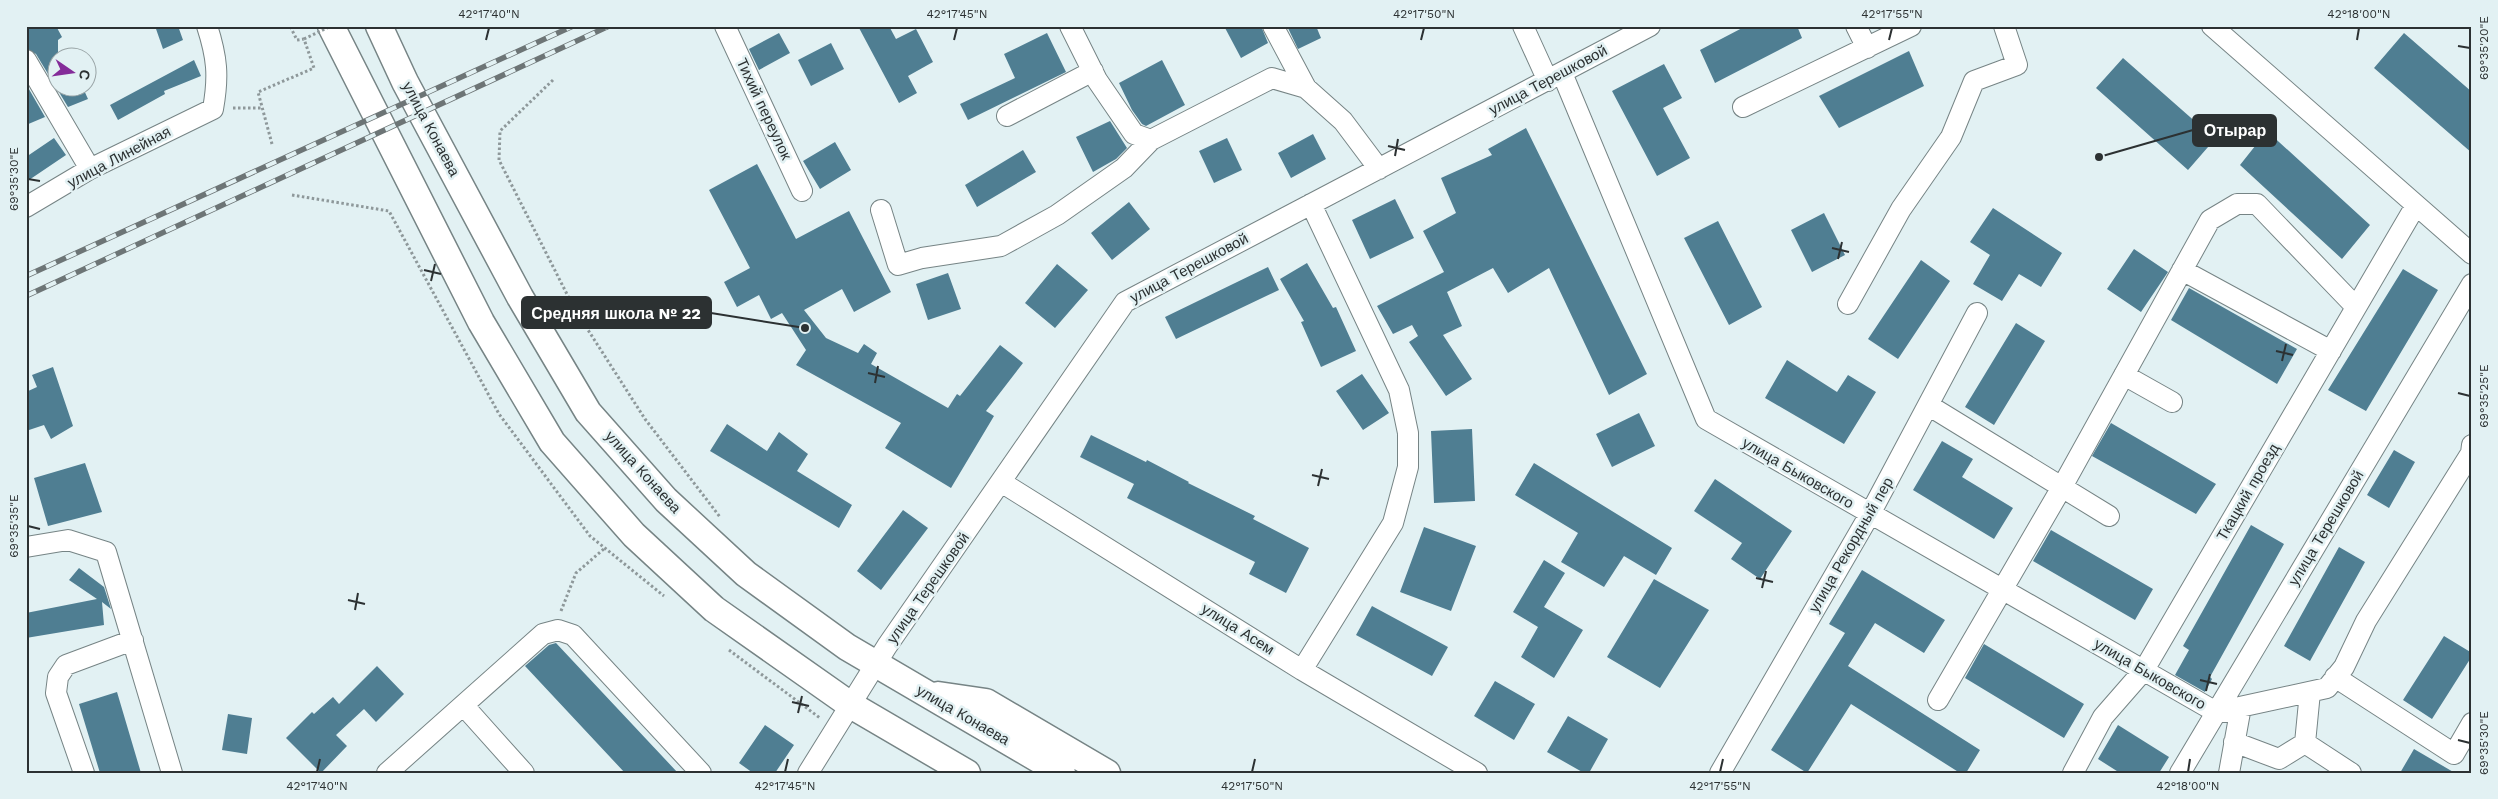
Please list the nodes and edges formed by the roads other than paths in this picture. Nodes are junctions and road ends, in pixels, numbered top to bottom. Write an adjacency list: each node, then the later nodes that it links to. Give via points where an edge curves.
1 (207, 26): 21 (street, улица Линейная, via 216,53 218,82 213,108)
2 (331, 26): 53 (main road, via 480,322 552,442 634,535 714,609)
3 (379, 26): 46 (main road, улица Конаева, via 405,82 520,297 588,412 666,500 746,574)
4 (725, 26): 23 (street, Тихий переулок)
5 (1070, 26): 15 (street)
6 (1272, 26): 17 (street)
7 (1523, 26): 16 (street, улица Быковского)
8 (1650, 26): 16 (street, улица Терешковой)
9 (1856, 26): 13 (street)
10 (1911, 26): 13 (street)
11 (2004, 26): 31 (street, via 2017,65 1974,81 1951,137 1901,209)
12 (2212, 26): 25 (street)
13 (1867, 48): 18 (street)
14 (26, 60): 21 (street)
15 (1093, 71): 19 (street); 20 (street, via 1134,134)
16 (1555, 77): 22 (street, улица Терешковой); 41 (street, улица Быковского, via 1706,420)
17 (1306, 88): 20 (street, via 1272,78); 22 (street, via 1343,121)
18 (1743, 107)
19 (1007, 116)
20 (1151, 140): 27 (street, via 1124,168 1064,210 1001,246 922,258 898,265)
21 (90, 169): 26 (street, улица Линейная)
22 (1379, 169): 24 (street, улица Терешковой)
23 (802, 191)
24 (1311, 204): 39 (street, улица Терешковой, via 1124,302); 47 (street, via 1399,390 1408,432 1408,467 1393,523)
25 (2416, 205): 28 (street); 32 (street, Ткацкий проезд)
26 (26, 207)
27 (881, 210)
28 (2472, 254)
29 (2182, 270): 32 (street, via 2210,220 2237,204 2257,204); 34 (street); 35 (street)
30 (2472, 284): 55 (street, улица Терешковой)
31 (1848, 304)
32 (2356, 307): 34 (street, Ткацкий проезд)
33 (1977, 313): 37 (street, улица Рекордный пер)
34 (2331, 351): 48 (street, Ткацкий проезд)
35 (2124, 375): 36 (street); 40 (street)
36 (2172, 402)
37 (1928, 405): 40 (street); 41 (street, улица Рекордный пер)
38 (2472, 445): 49 (street, via 2366,621 2344,667)
39 (1001, 482): 46 (street, улица Терешковой); 47 (street, улица Асем)
40 (2062, 487): 42 (street); 44 (street)
41 (1870, 514): 44 (street, улица Быковского); 69 (street, улица Рекордный пер)
42 (2109, 516)
43 (26, 547): 45 (street, via 68,540 106,552)
44 (2002, 589): 48 (street, улица Быковского); 52 (street)
45 (133, 640): 59 (street, via 66,666 58,677 56,693); 60 (street)
46 (875, 665): 51 (main road, улица Конаева); 53 (street, улица Терешковой)
47 (1302, 670): 68 (street, улица Асем)
48 (2144, 670): 55 (street, улица Быковского); 70 (street, Ткацкий проезд, via 2103,717)
49 (2335, 677): 50 (street, via 2327,688); 56 (street, via 2454,754)
50 (2310, 692): 55 (street); 58 (street)
51 (924, 693): 66 (main road, улица Конаева); 67 (main road, via 986,702)
52 (1938, 700)
53 (849, 704): 64 (street, улица Терешковой); 65 (main road)
54 (464, 706): 61 (street); 62 (street); 63 (street, via 543,634 558,630 573,635)
55 (2216, 712): 57 (street, via 2240,712); 71 (street, улица Терешковой)
56 (2472, 723)
57 (2234, 742): 58 (street, via 2279,759); 72 (street)
58 (2305, 744): 73 (street)
59 (84, 773)
60 (172, 773)
61 (387, 773)
62 (524, 773)
63 (701, 773)
64 (808, 773)
65 (967, 773)
66 (1062, 773)
67 (1108, 773)
68 (1477, 773)
69 (1720, 773)
70 (2073, 773)
71 (2180, 773)
72 (2229, 773)
73 (2351, 773)

